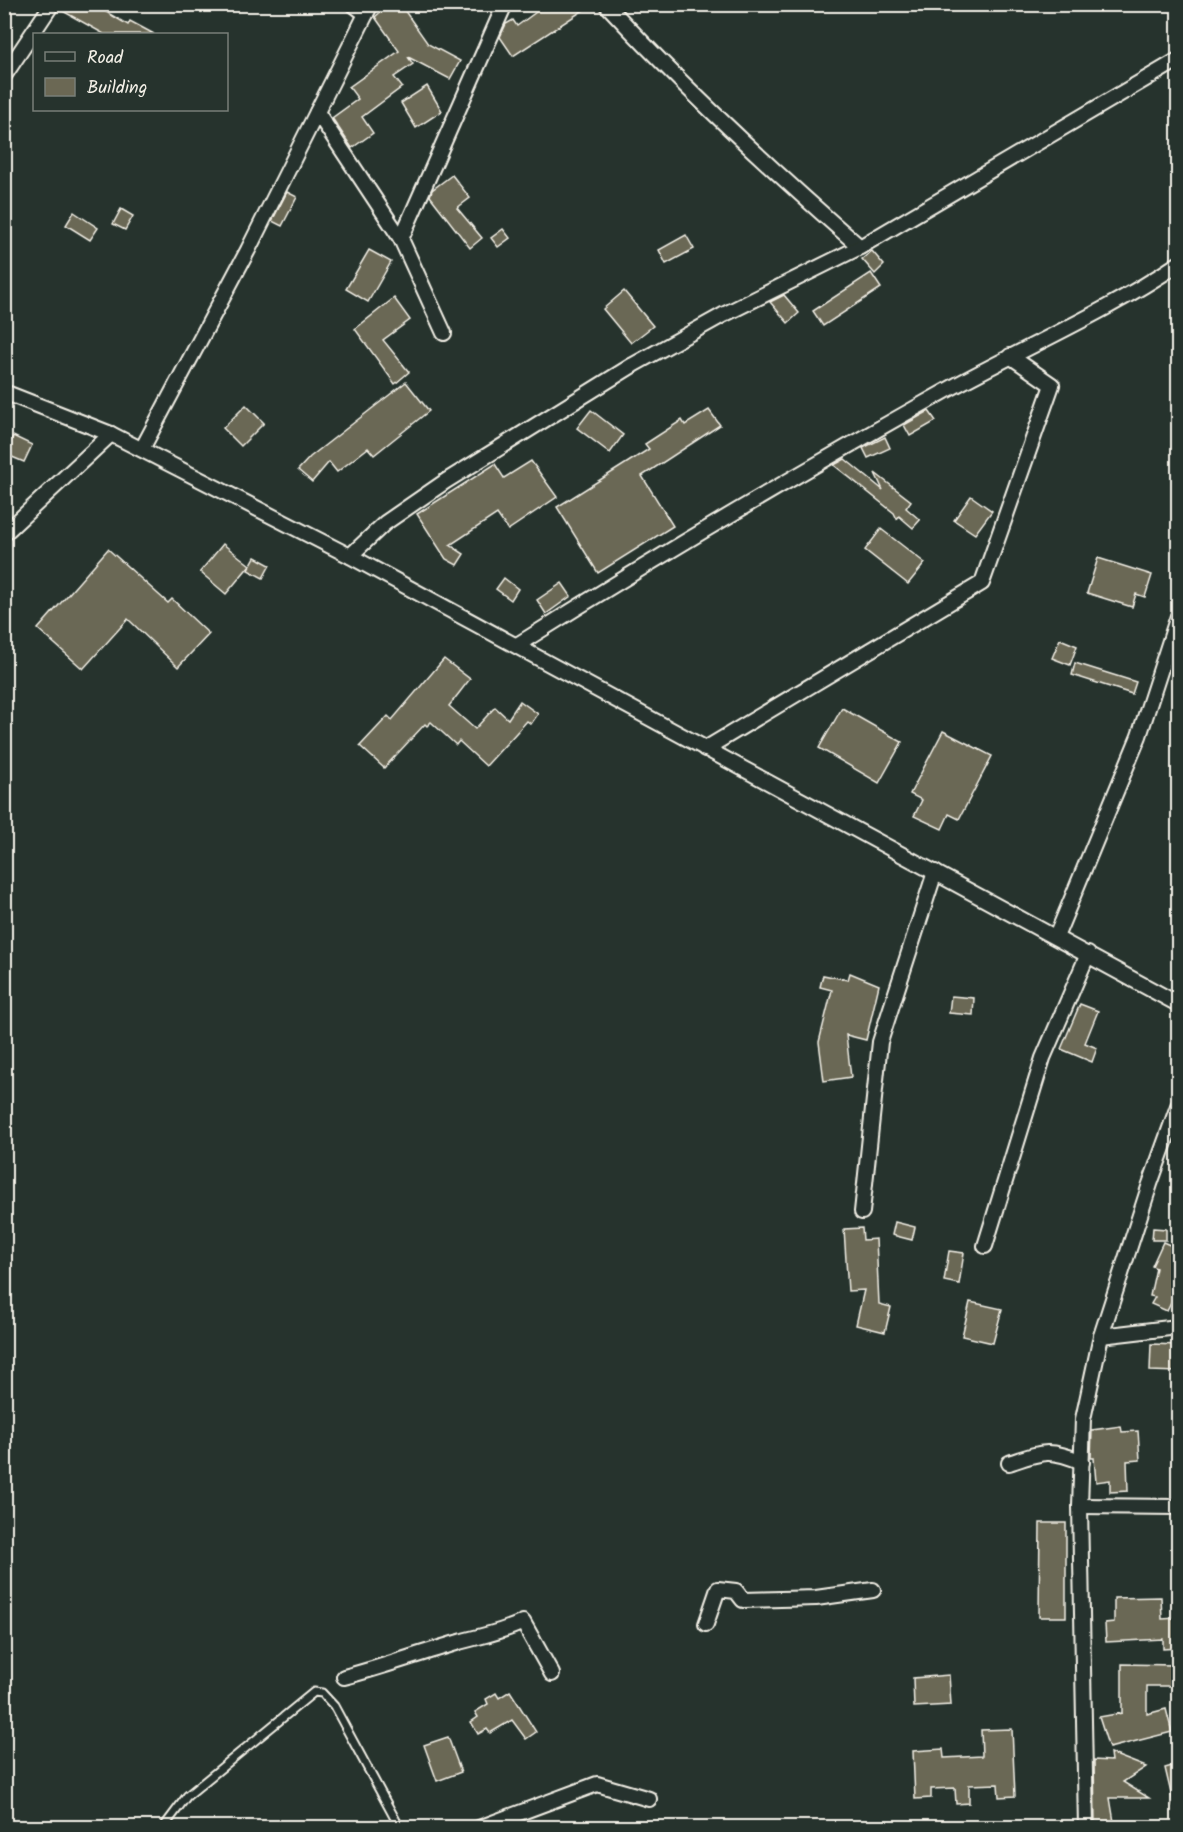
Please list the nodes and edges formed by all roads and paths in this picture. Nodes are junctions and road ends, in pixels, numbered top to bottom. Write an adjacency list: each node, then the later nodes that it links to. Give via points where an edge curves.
1 (51, 4): 7 (street)
2 (353, 4): 5 (street)
3 (505, 4): 9 (street)
4 (606, 4): 10 (street, via 747,146)
5 (369, 9): 8 (street)
6 (1179, 60): 10 (street)
7 (4, 76)
8 (317, 112): 9 (street); 16 (street)
9 (401, 239): 12 (street)
10 (860, 247): 18 (street, via 723,315 537,422 385,523)
11 (1179, 264): 13 (street)
12 (444, 333)
13 (1010, 356): 20 (street, via 691,537); 21 (street, via 1052,385 982,583)
14 (4, 392): 15 (street)
15 (111, 434): 16 (street); 17 (street)
16 (142, 449): 18 (street)
17 (4, 534)
18 (350, 556): 20 (street)
19 (1179, 616): 23 (street, via 1139,736)
20 (517, 645): 21 (street)
21 (705, 749): 22 (street)
22 (935, 872): 23 (street); 27 (street, via 880,1042)
23 (1056, 937): 24 (street)
24 (1088, 954): 25 (street); 28 (street, via 1043,1058)
25 (1179, 1004)
26 (1179, 1106): 30 (street)
27 (862, 1212)
28 (985, 1246)
29 (1179, 1327): 30 (street)
30 (1101, 1336): 31 (street, via 1083,1419)
31 (1082, 1462): 32 (street, via 1058,1452 1047,1452); 33 (street)
32 (1009, 1463)
33 (1080, 1506): 34 (street); 43 (street)
34 (1179, 1508)
35 (873, 1590): 36 (street, via 816,1598 743,1600 736,1591 718,1589)
36 (706, 1624)
37 (552, 1674): 38 (street, via 523,1622 499,1633)
38 (344, 1677)
39 (649, 1799): 42 (street, via 597,1784)
40 (164, 1827): 41 (lane, via 187,1796 314,1692 322,1693 334,1706)
41 (400, 1827)
42 (479, 1827)
43 (1086, 1827)

